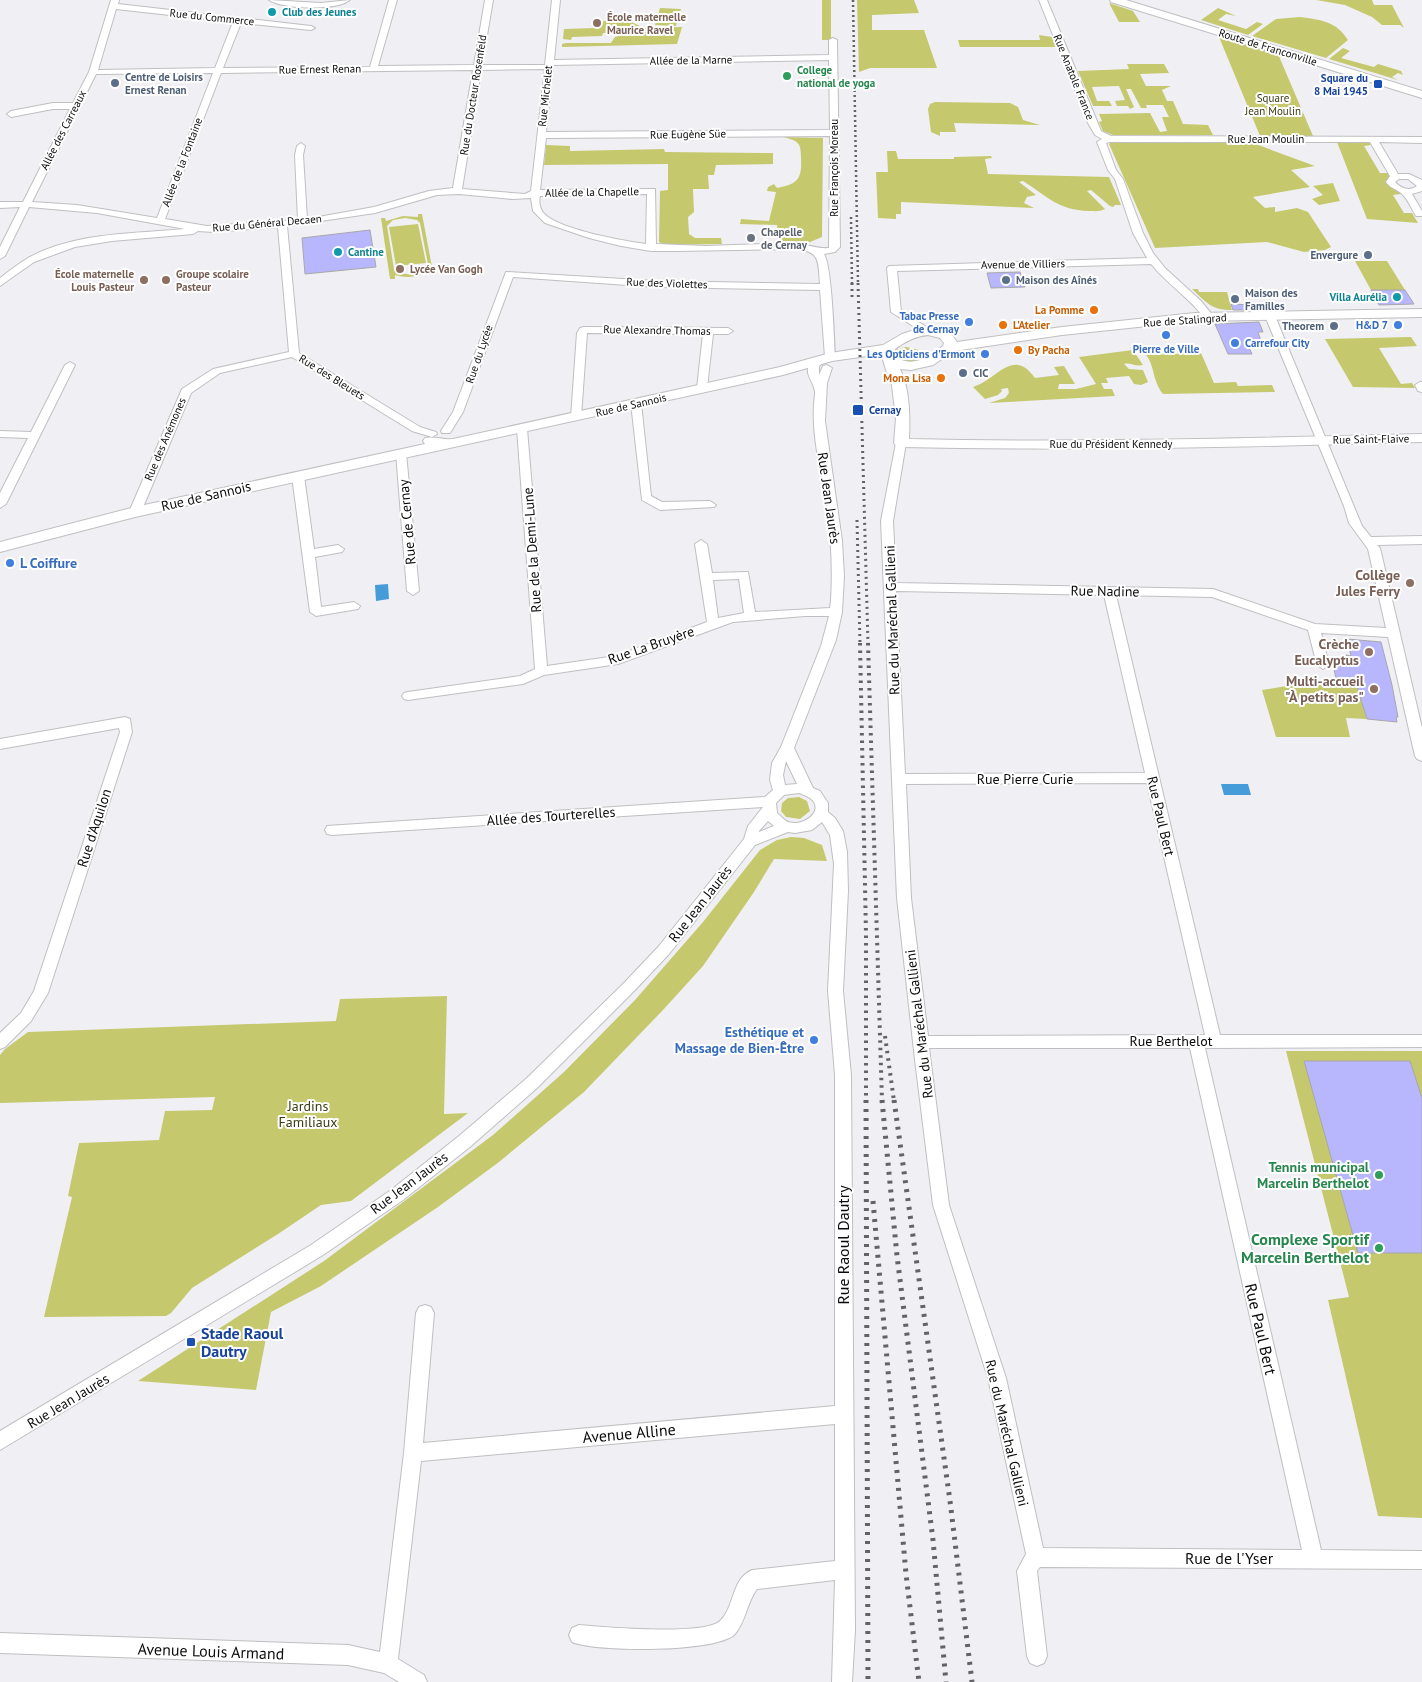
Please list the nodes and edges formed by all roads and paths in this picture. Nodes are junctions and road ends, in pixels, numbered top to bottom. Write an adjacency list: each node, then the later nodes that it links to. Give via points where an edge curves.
1 (273, 0): 7 (street, via 304,3)
2 (393, 0): 15 (street)
3 (489, 0): 14 (street, Rue du Docteur Rosenfeld)
4 (556, 0): 13 (street, Rue Michelet)
5 (1043, 0): 23 (street, Rue Anatole France, via 1092,123 1098,133)
6 (1115, 0): 18 (main road, Route de Franconville)
7 (344, 1)
8 (114, 3): 9 (street, Rue du Commerce); 17 (street, Allée des Carreaux)
9 (238, 19): 10 (street, Rue du Commerce); 16 (street, Allée de la Fontaine)
10 (311, 28)
11 (834, 40): 12 (street)
12 (834, 57): 13 (street, Allée de la Marne); 21 (street, Rue François Moreau)
13 (548, 65): 14 (street, Rue Ernest Renan); 22 (street, Rue Michelet)
14 (476, 68): 15 (street, Rue Ernest Renan); 29 (street, Rue du Docteur Rosenfeld)
15 (373, 69): 16 (street, Rue Ernest Renan)
16 (217, 71): 17 (street, Rue Ernest Renan); 37 (street, Allée de la Fontaine)
17 (93, 72): 19 (street, Allée des Carreaux)
18 (1422, 95)
19 (75, 106): 20 (street, via 46,107); 33 (street, Allée des Carreaux)
20 (10, 114)
21 (834, 133): 22 (street, Rue Eugène Süe); 42 (street, Rue François Moreau, via 835,246 832,250)
22 (541, 135): 32 (street, Rue Michelet)
23 (1109, 139): 24 (street, Rue Jean Moulin); 44 (street, via 1100,142 1119,178)
24 (1373, 140): 25 (street, Rue Jean Moulin); 27 (street)
25 (1422, 140)
26 (301, 146): 38 (street)
27 (1395, 177): 28 (street, via 1413,178); 30 (street, via 1390,180 1391,184)
28 (1422, 186): 30 (street, via 1417,191)
29 (457, 190): 31 (street, Rue du Général Decaen); 38 (street, Rue du Général Decaen, via 425,194 373,210)
30 (1405, 191): 35 (street)
31 (502, 196): 32 (street, Rue du Général Decaen); 32 (street, Rue du Général Decaen, via 516,202 518,198)
32 (530, 198): 36 (street); 41 (street, via 537,213 557,225 594,238); 41 (street, Allée de la Chapelle, via 652,191)
33 (26, 203): 34 (street, Rue du Général Decaen); 37 (street, Rue du Général Decaen); 43 (street, Allée des Carreaux)
34 (0, 205)
35 (1419, 214)
36 (533, 217)
37 (160, 221): 40 (street, Rue du Général Decaen)
38 (303, 221): 39 (street, Rue du Général Decaen)
39 (282, 223): 40 (street, Rue du Général Decaen); 55 (street, Rue des Bleuets)
40 (211, 230): 46 (street, via 106,238 64,246 33,259)
41 (651, 248): 42 (street, via 794,246)
42 (818, 252): 47 (street, via 823,261)
43 (0, 256)
44 (1153, 261): 50 (street); 51 (street, Avenue de Villiers, via 892,268 896,312)
45 (509, 274): 47 (street, Rue des Violettes, via 656,284); 72 (street, Rue du Lycée, via 458,412)
46 (0, 283)
47 (826, 287): 57 (street)
48 (1422, 313): 49 (main road, Rue de Stalingrad)
49 (1270, 316): 50 (main road, Rue de Stalingrad); 74 (street)
50 (1209, 317): 54 (street, Rue de Stalingrad, via 1109,326)
51 (919, 328): 54 (street, via 946,336 951,342); 56 (street)
52 (728, 331): 53 (street, Rue Alexandre Thomas)
53 (708, 332): 64 (street); 68 (street, Rue Alexandre Thomas, via 584,330)
54 (950, 347): 59 (street)
55 (294, 354): 72 (street, Rue des Bleuets, via 416,429); 80 (street, Rue des Anémones, via 217,371 186,391)
56 (889, 356): 57 (street, Rue de Sannois); 59 (street, via 904,366); 62 (street, Rue du Maréchal Gallieni)
57 (826, 361): 60 (main road, Rue de Sannois); 61 (street, Rue de Sannois); 65 (street, Rue Jean Jaurès)
58 (70, 365): 71 (street)
59 (916, 366): 62 (street)
60 (783, 371): 61 (main road, Rue de Sannois); 64 (street, Rue de Sannois)
61 (813, 372): 65 (street, Rue Jean Jaurès)
62 (898, 377): 75 (street, Rue du Maréchal Gallieni, via 903,418)
63 (1422, 385): 66 (street)
64 (702, 388): 67 (street, Rue de Sannois)
65 (820, 389): 92 (street, Rue Jean Jaurès, via 822,451 834,516)
66 (1422, 389)
67 (636, 403): 68 (street, Rue de Sannois); 79 (street, via 646,498 660,506)
68 (576, 418): 69 (street, Rue de Sannois)
69 (522, 429): 72 (street, Rue de Sannois, via 479,437); 98 (street, Rue de la Demi-Lune)
70 (0, 434): 71 (street)
71 (35, 435): 78 (street)
72 (442, 438): 76 (street, Rue de Sannois)
73 (1422, 438): 74 (street, Rue Saint-Flaive)
74 (1320, 440): 75 (street, Rue du Président Kennedy, via 1172,444); 82 (street, via 1350,512)
75 (901, 443): 88 (street, Rue du Maréchal Gallieni, via 887,521)
76 (407, 452): 77 (street, Rue de Sannois); 89 (street, Rue de Cernay)
77 (298, 476): 80 (street, Rue de Sannois); 86 (street)
78 (0, 504)
79 (710, 505)
80 (135, 512): 84 (street, Rue de Sannois)
81 (1422, 540): 82 (street)
82 (1368, 541): 96 (street, via 1374,548)
83 (701, 544): 87 (street)
84 (0, 547)
85 (338, 549): 86 (street)
86 (309, 554): 91 (street, via 316,612)
87 (707, 577): 93 (street, via 744,575); 94 (street)
88 (891, 587): 90 (street, Rue Nadine); 105 (street, Rue du Maréchal Gallieni)
89 (413, 591)
90 (1109, 591): 95 (street, Rue Nadine, via 1221,595); 104 (street, Rue Paul Bert)
91 (354, 606)
92 (836, 612): 93 (street, Rue La Bruyère); 102 (street, Rue Jean Jaurès, via 828,642)
93 (750, 616): 94 (street, Rue La Bruyère)
94 (713, 624): 98 (street, Rue La Bruyère, via 618,660)
95 (1314, 628): 96 (street, Rue Nadine); 97 (street)
96 (1393, 633): 100 (street)
97 (1323, 665)
98 (541, 671): 99 (street, Rue La Bruyère, via 523,680)
99 (408, 696)
100 (1419, 731): 103 (street)
101 (0, 744): 117 (street, Rue d'Aquilon, via 125,722 126,732 41,993 26,1017)
102 (787, 748): 106 (street); 107 (street, Rue Jean Jaurès, via 780,757 776,784)
103 (1422, 756)
104 (1152, 778): 105 (street, Rue Pierre Curie); 114 (street, Rue Paul Bert)
105 (898, 779): 116 (street, Rue du Maréchal Gallieni, via 904,898)
106 (807, 790): 107 (street, via 793,788); 109 (street, via 820,800)
107 (780, 791): 108 (street)
108 (769, 806): 110 (street, via 774,820); 111 (street, Allée des Tourterelles); 112 (street, Rue Jean Jaurès, via 753,830)
109 (822, 814): 110 (street, via 812,825 804,828); 119 (street, Rue Raoul Dautry, via 830,819 835,829 840,871 836,960 838,1050 843,1075)
110 (786, 827): 112 (street)
111 (332, 830)
112 (750, 841): 120 (street, Rue Jean Jaurès, via 664,950 629,987 532,1083 465,1141 397,1195 317,1250)
113 (1196, 1041): 114 (street, Rue Berthelot); 116 (street, Rue Berthelot); 123 (street, Rue Paul Bert)
114 (1214, 1041): 115 (street, Rue Berthelot)
115 (1422, 1041)
116 (921, 1042): 122 (street, Rue du Maréchal Gallieni, via 941,1205 997,1378)
117 (0, 1043)
118 (425, 1313): 121 (street)
119 (844, 1414): 121 (street, Avenue Alline); 125 (street, Rue Raoul Dautry)
120 (0, 1441)
121 (413, 1453): 129 (street)
122 (1036, 1557): 123 (street, Rue de l'Yser); 128 (street, via 1026,1571)
123 (1313, 1558): 124 (street, Rue de l'Yser)
124 (1422, 1560)
125 (845, 1569): 126 (street, via 752,1580 728,1628 714,1635 667,1639); 131 (street, Rue Raoul Dautry)
126 (579, 1635)
127 (0, 1643): 129 (street, Avenue Louis Armand, via 348,1655)
128 (1037, 1656)
129 (388, 1664): 130 (street, Avenue Louis Armand)
130 (417, 1682)
131 (842, 1682)

